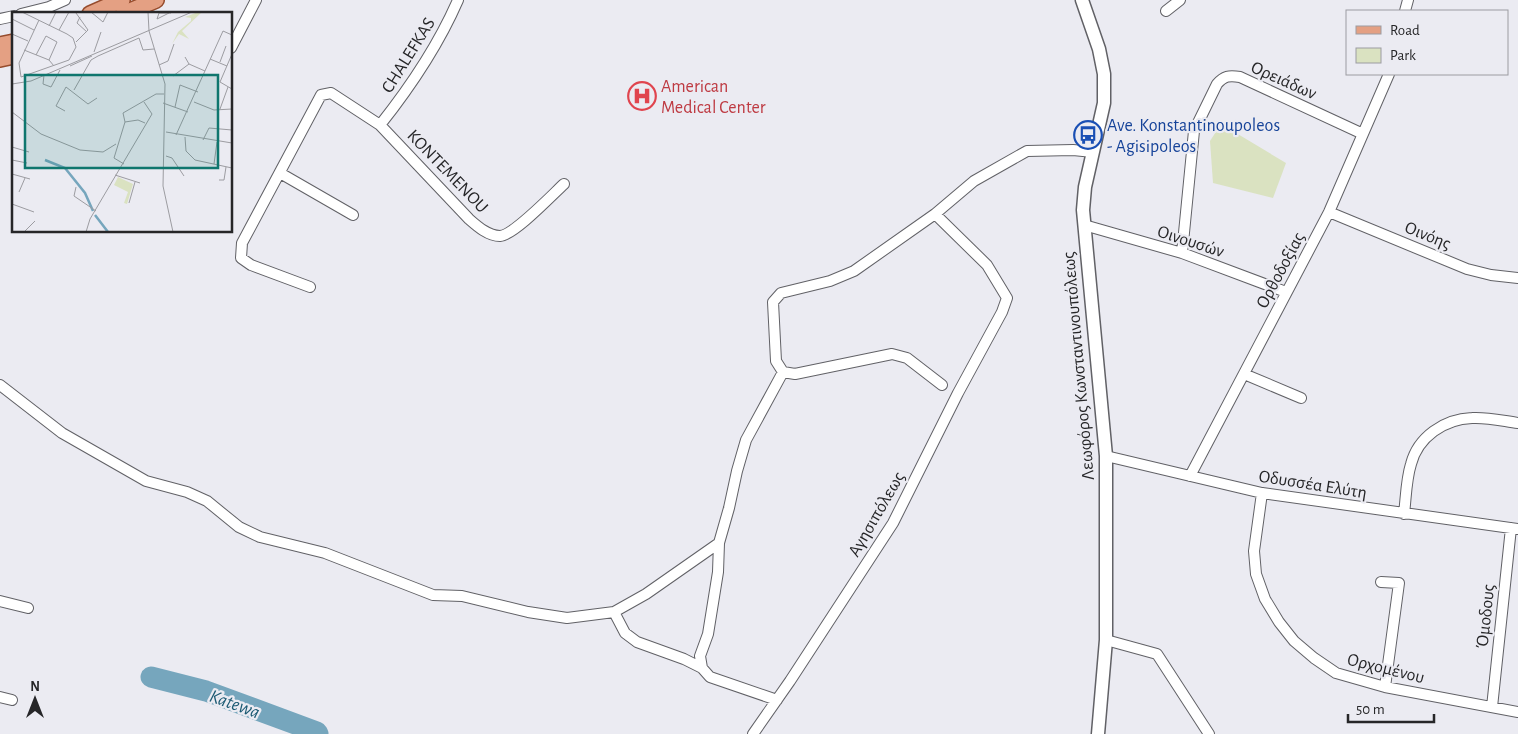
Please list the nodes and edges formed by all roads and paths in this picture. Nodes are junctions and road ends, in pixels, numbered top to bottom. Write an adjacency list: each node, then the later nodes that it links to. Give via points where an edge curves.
1 (65, 0): 9 (street)
2 (122, 0): 10 (main road)
3 (256, 0): 12 (street)
4 (458, 0): 14 (street, CHALEFKAS, via 446,28 407,92)
5 (1082, 0): 16 (street, Λεωφόρος Κωνσταντινουπόλεως, via 1104,74 1104,103)
6 (1180, 0): 8 (street)
7 (150, 6): 11 (main road)
8 (1166, 11)
9 (28, 12)
10 (95, 12)
11 (130, 12)
12 (232, 46)
13 (1389, 75): 15 (street, Ορθοδοξίας)
14 (380, 124): 17 (street, KONTEMENOU, via 331,93 321,95); 18 (street, KONTEMENOU, via 469,219 492,235 501,236 519,226)
15 (1363, 134): 19 (street, Ορθοδοξίας); 23 (street, Ορειάδων, via 1240,77 1222,78 1194,131)
16 (1093, 152): 20 (street, via 1027,152 974,181); 22 (street, Λεωφόρος Κωνσταντινουπόλεως, via 1085,187)
17 (280, 173): 21 (street); 25 (street, via 242,243 241,258 251,265)
18 (564, 184)
19 (1329, 212): 24 (street, Οινόης, via 1467,269); 26 (street, Ορθοδοξίας)
20 (936, 214): 27 (street, via 854,271 830,281 781,293 773,302 776,361); 48 (street, Αγησιπόλεως, via 987,265 1007,298 893,523)
21 (353, 215)
22 (1084, 225): 23 (street, Οινουσών); 33 (street, Λεωφόρος Κωνσταντινουπόλεως)
23 (1182, 253): 26 (street, Οινουσών)
24 (1518, 278)
25 (310, 287)
26 (1286, 292): 28 (street, Ορθοδοξίας)
27 (783, 372): 30 (street, via 795,374 892,354 908,358); 38 (street, via 746,440)
28 (1244, 374): 31 (street); 34 (street, Ορθοδοξίας)
29 (0, 385): 42 (street, via 62,433 146,481 187,492 207,502 239,527 260,538 325,553 433,595 462,596 567,618)
30 (942, 385)
31 (1301, 398)
32 (1518, 423): 36 (street, via 1473,418 1447,422 1435,430 1424,439 1410,465)
33 (1106, 456): 34 (street, Οδυσσέα Ελύτη); 43 (street, Λεωφόρος Κωνσταντινουπόλεως)
34 (1190, 476): 35 (street, Οδυσσέα Ελύτη)
35 (1262, 493): 36 (street, Οδυσσέα Ελύτη); 45 (street, Ορχομένου, via 1254,551 1256,574 1265,599 1279,622 1294,641 1336,673)
36 (1404, 514): 37 (street, Οδυσσέα Ελύτη)
37 (1514, 529): 49 (street, Όμοδους)
38 (719, 543): 42 (street, via 646,594); 44 (street, via 708,634 700,656)
39 (1381, 582): 45 (street, via 1399,583)
40 (0, 600): 41 (street)
41 (28, 608)
42 (614, 612): 44 (street, via 626,632 637,642)
43 (1106, 640): 52 (street, Λεωφόρος Κωνσταντινουπόλεως); 53 (street, via 1157,654)
44 (702, 668): 48 (street, via 710,677)
45 (1385, 687): 49 (street, Ορχομένου)
46 (0, 697): 47 (street)
47 (12, 700)
48 (776, 700): 51 (street, Αγησιπόλεως)
49 (1492, 707): 50 (street, Ορχομένου)
50 (1518, 712)
51 (753, 734)
52 (1098, 734)
53 (1209, 734)

